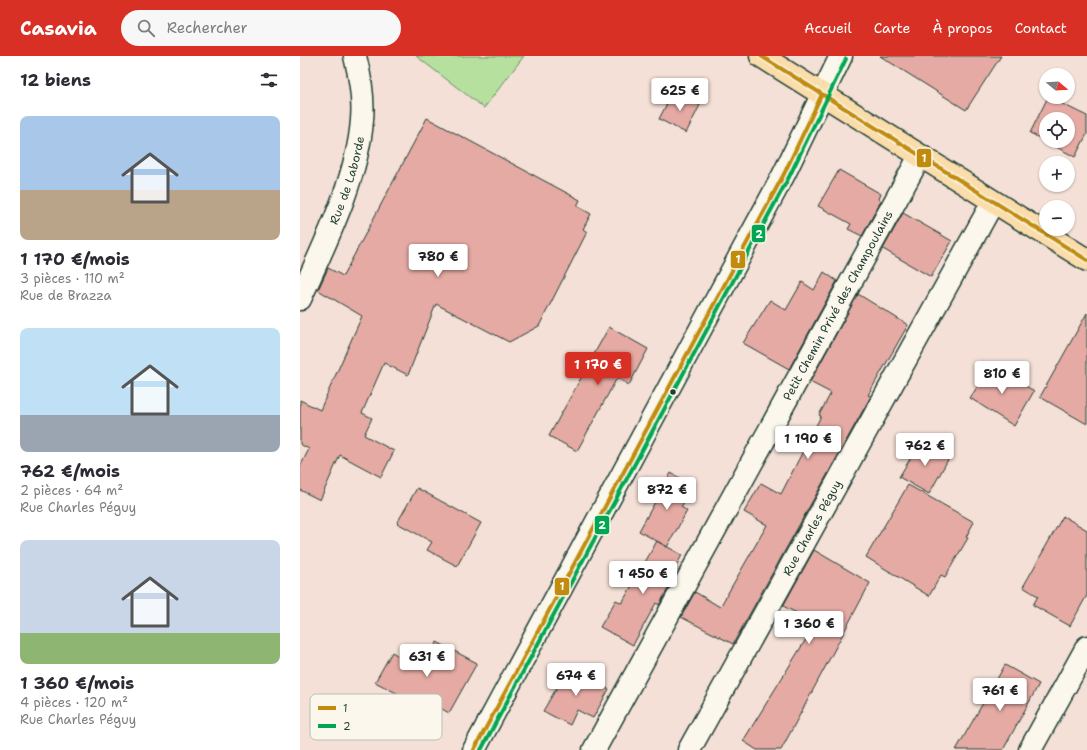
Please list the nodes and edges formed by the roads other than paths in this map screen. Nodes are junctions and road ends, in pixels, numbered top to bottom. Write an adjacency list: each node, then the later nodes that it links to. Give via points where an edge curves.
1 (355, 56): 8 (street, Rue de Laborde, via 361,78 362,120 355,156 341,206)
2 (761, 56): 4 (main road)
3 (840, 56): 4 (street)
4 (822, 94): 5 (main road); 10 (street, via 777,188)
5 (920, 156): 6 (main road); 11 (street, Petit Chemin Privé des Champoulains)
6 (994, 202): 7 (main road); 12 (street, Rue Charles Péguy)
7 (1087, 260)
8 (300, 299)
9 (1087, 647): 13 (street)
10 (474, 750)
11 (594, 750)
12 (689, 750)
13 (1030, 750)

